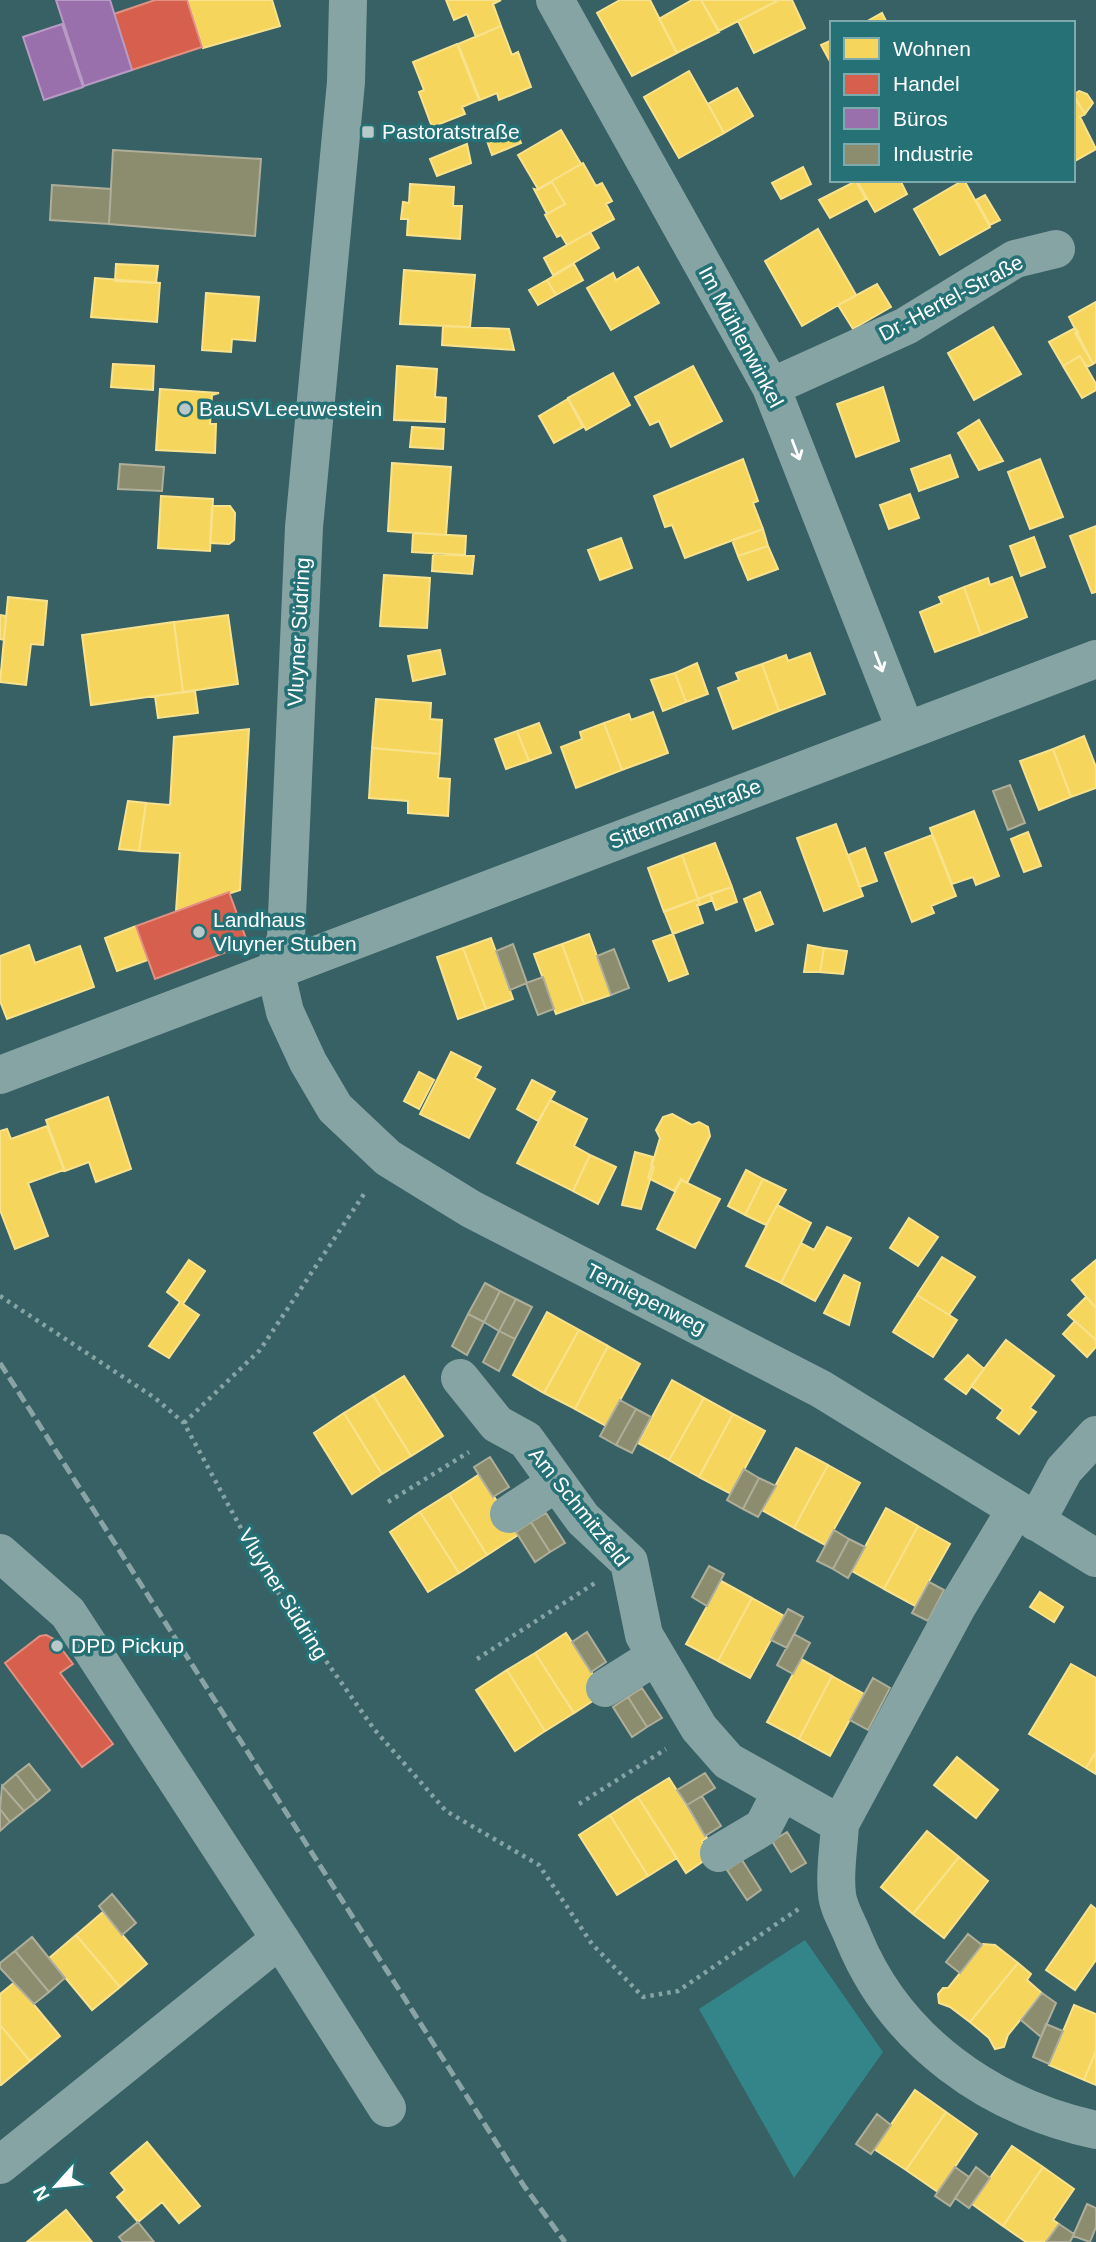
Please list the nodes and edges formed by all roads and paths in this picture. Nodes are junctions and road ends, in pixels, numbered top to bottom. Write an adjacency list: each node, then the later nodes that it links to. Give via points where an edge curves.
1 (348, 0): 7 (street, Vluyner Südring, via 346,82 304,527 286,938)
2 (555, 0): 4 (street, Im Mühlenwinkel)
3 (1056, 249): 4 (street, Dr.-Hertel-Straße, via 1015,259 906,326)
4 (771, 387): 6 (street, Im Mühlenwinkel, one-way to 6)
5 (1096, 659): 6 (street, Sittermannstraße)
6 (906, 731): 7 (street, Sittermannstraße)
7 (275, 969): 8 (street); 9 (street, Terniepenweg, via 285,1012 335,1108)
8 (0, 1074)
9 (388, 1158): 12 (path, via 260,1350); 18 (street, Terniepenweg, via 471,1209 821,1389)
10 (0, 1296): 12 (path, Vluyner Südring, via 155,1398)
11 (460, 1378): 13 (street, Am Schmitzfeld)
12 (184, 1423): 30 (path, Vluyner Südring, via 269,1580 374,1729 446,1811 539,1865 592,1944 643,1997 678,1991 804,1905)
13 (505, 1429): 15 (street, Am Schmitzfeld, via 526,1440); 16 (path)
14 (1096, 1434): 18 (street)
15 (556, 1483): 17 (street); 21 (street, Am Schmitzfeld, via 583,1519)
16 (388, 1502)
17 (509, 1514)
18 (1026, 1516): 20 (street, Terniepenweg); 28 (street, via 957,1607)
19 (0, 1553): 31 (street, via 68,1613)
20 (1096, 1558)
21 (629, 1562): 22 (street, Am Schmitzfeld, via 644,1635); 23 (path)
22 (656, 1656): 24 (street); 25 (street, Am Schmitzfeld)
23 (477, 1659)
24 (605, 1688)
25 (699, 1728): 26 (street, Am Schmitzfeld, via 727,1761); 27 (path)
26 (781, 1792): 28 (street, Am Schmitzfeld); 29 (street, via 763,1827)
27 (579, 1804)
28 (840, 1824): 30 (street)
29 (719, 1853)
30 (837, 1896): 33 (street, via 871,1974 900,2018 945,2061 995,2095 1062,2123)
31 (280, 1939): 32 (street); 34 (street)
32 (387, 2108)
33 (1096, 2130)
34 (0, 2165)

